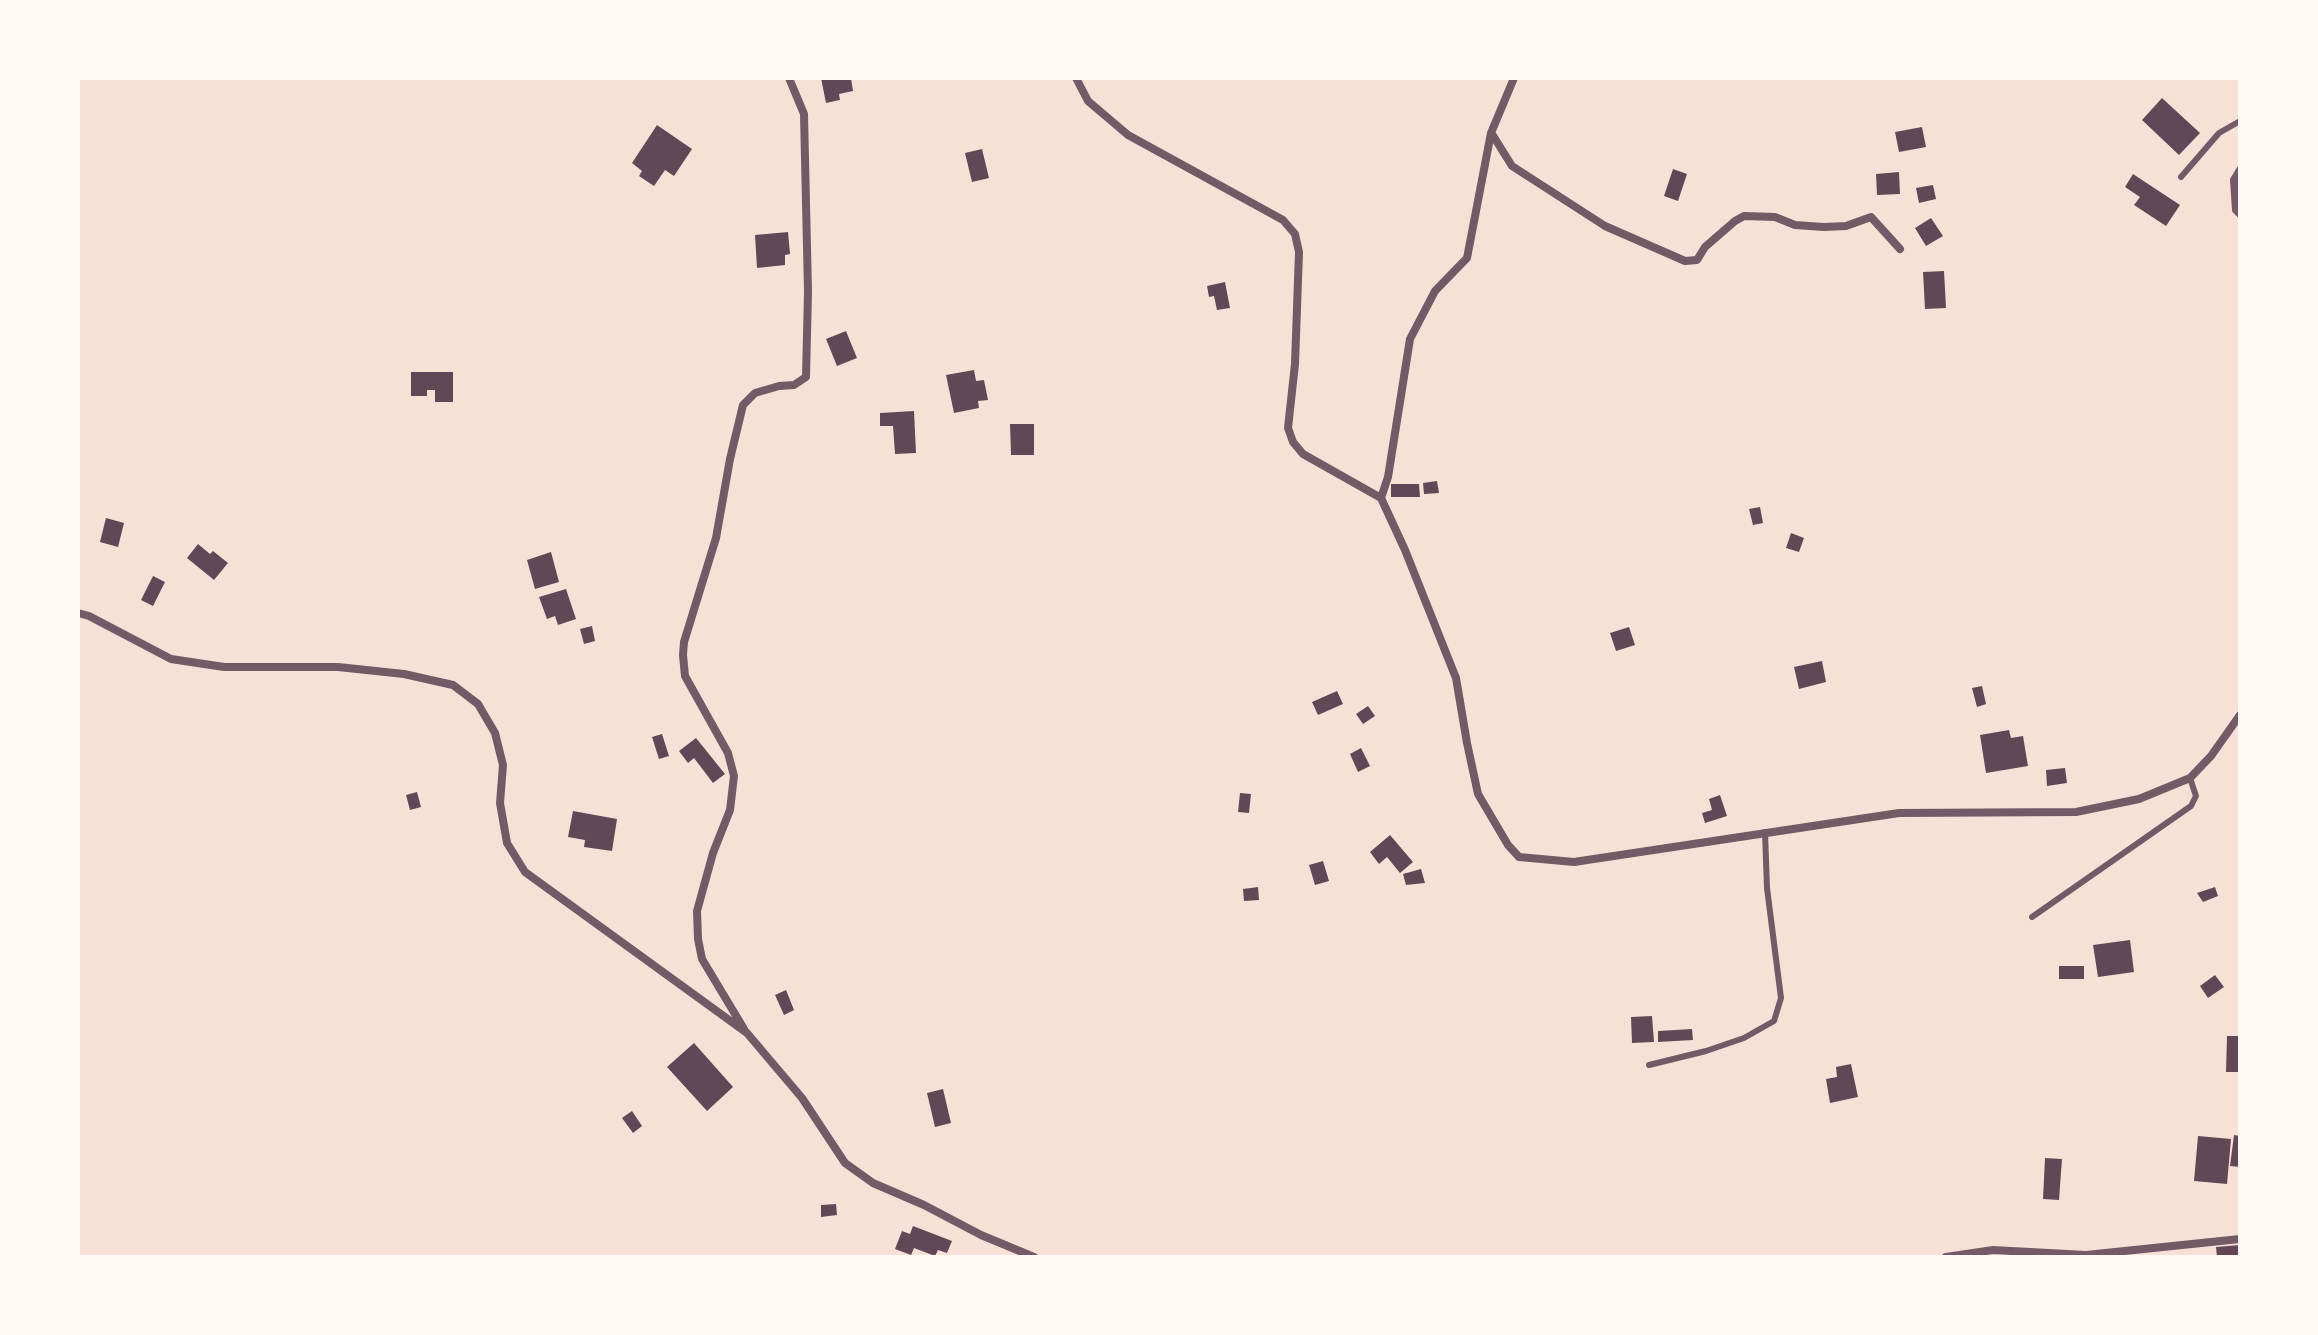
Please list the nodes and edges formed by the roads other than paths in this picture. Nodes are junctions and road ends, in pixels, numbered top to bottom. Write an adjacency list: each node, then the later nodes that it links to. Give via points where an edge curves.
1 (789, 78): 16 (street, via 804,114 806,377 794,385 755,393 743,405 716,538 683,655 685,676 728,753 734,776 730,810 697,911 698,939 702,959)
2 (1076, 78): 10 (street, via 1088,101 1128,135 1283,220 1295,234 1295,364 1288,428 1303,454)
3 (1514, 78): 5 (street)
4 (2240, 121): 7 (lane, via 2219,133)
5 (1491, 133): 9 (street, via 1512,166 1605,226 1685,261 1697,260 1705,247 1744,216 1824,227 1871,217); 10 (street, via 1467,258 1435,291 1410,339)
6 (2240, 170): 8 (street, via 2234,180)
7 (2181, 177)
8 (2240, 214)
9 (1900, 249)
10 (1381, 498): 14 (street, via 1456,678 1478,794 1519,857 1574,862)
11 (78, 613): 16 (street, via 171,659 224,667 338,667 453,685 478,704 495,733 503,765 500,803 507,843 525,872)
12 (2240, 715): 13 (street)
13 (2190, 778): 14 (street, via 2139,799 2076,812 1899,813); 15 (lane, via 2196,796 2191,806)
14 (1765, 832): 17 (lane, via 1781,998 1774,1021 1744,1038)
15 (2032, 917)
16 (747, 1033): 19 (street, via 802,1098 845,1163 873,1183)
17 (1649, 1065)
18 (2240, 1239): 20 (street, via 2086,1255 1993,1250)
19 (1034, 1257)
20 (1946, 1257)

